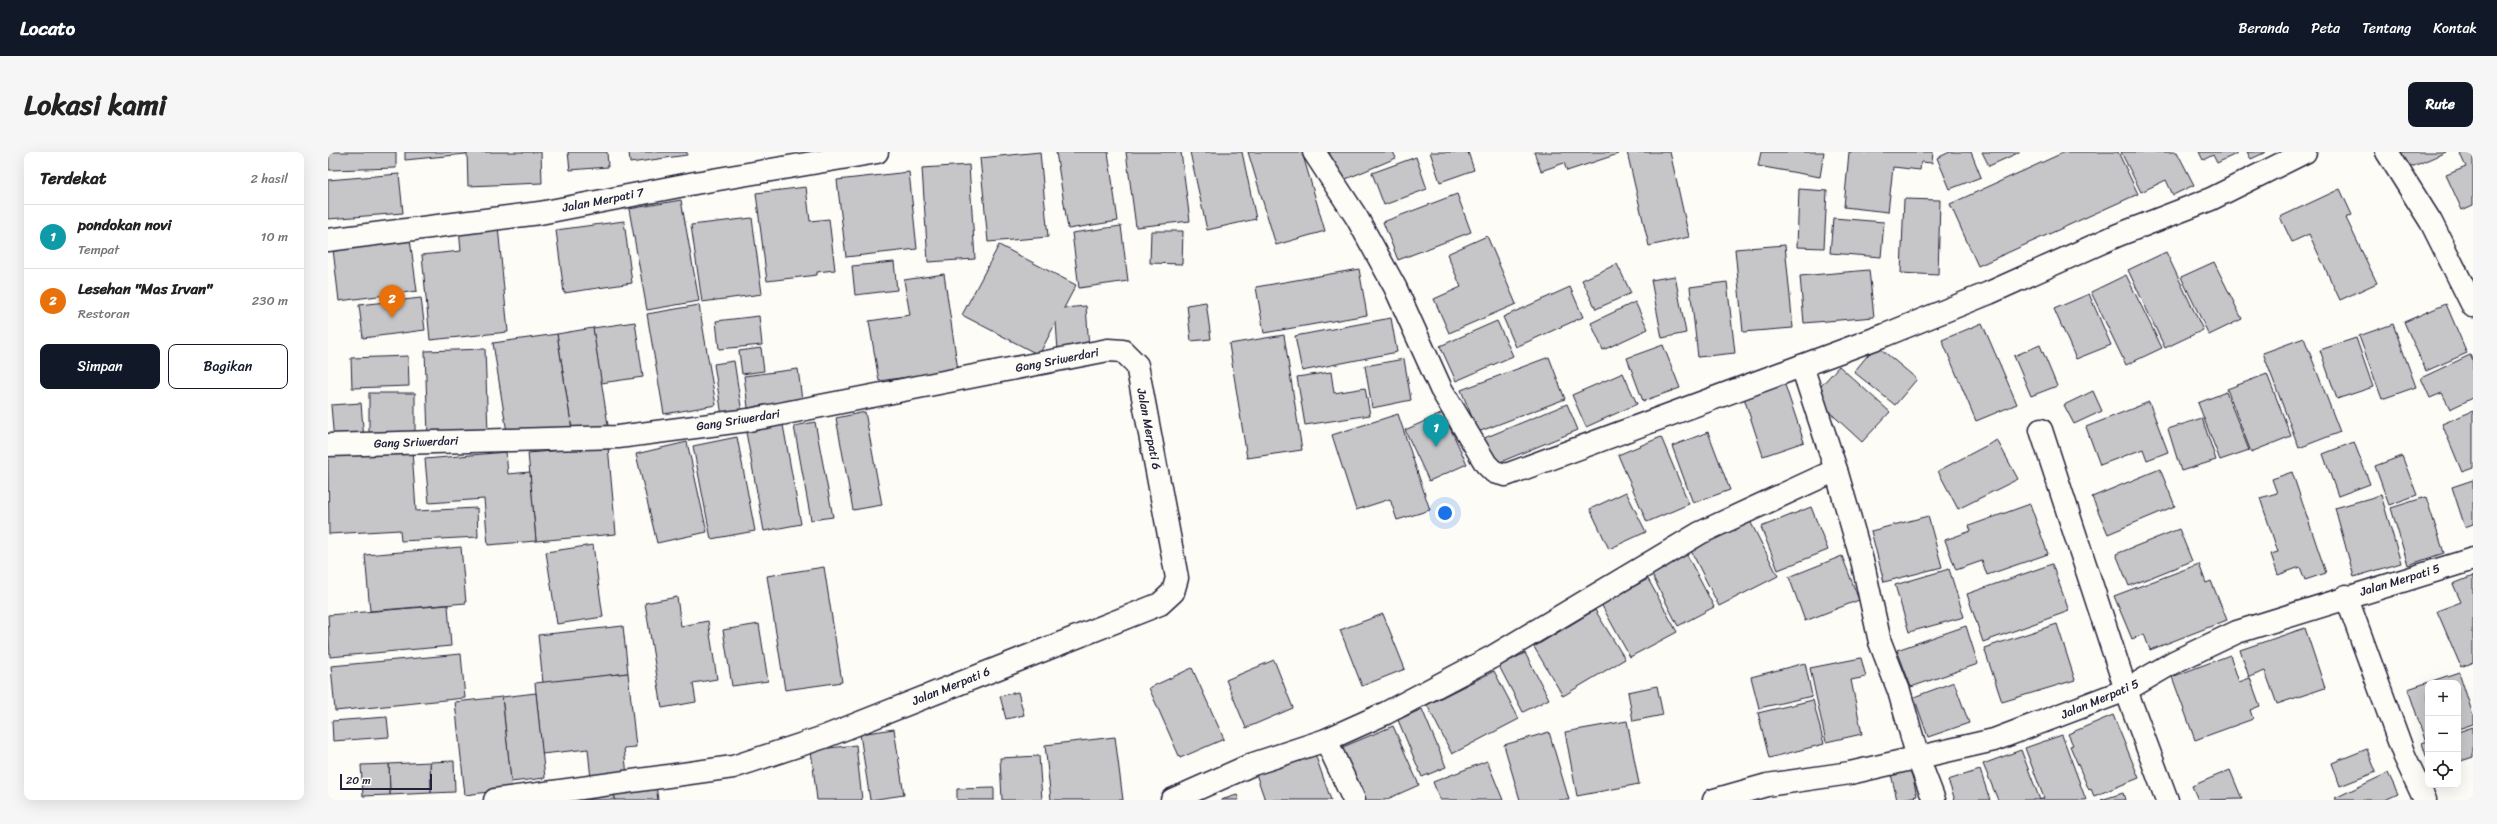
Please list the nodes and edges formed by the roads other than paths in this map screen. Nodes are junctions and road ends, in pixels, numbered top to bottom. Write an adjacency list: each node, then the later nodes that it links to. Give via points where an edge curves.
1 (877, 152): 5 (street, Jalan Merpati 7, via 540,213)
2 (1314, 152): 8 (street, via 1357,218 1395,287 1441,389 1486,464 1494,472 1506,475)
3 (2305, 152): 8 (street, via 2211,199 2084,249 1982,295)
4 (2387, 152): 6 (street, via 2431,222)
5 (328, 240)
6 (2473, 306)
7 (1137, 366): 10 (street, Gang Sriwerdari, via 1123,351 1108,350 749,420 618,437); 17 (street, Jalan Merpati 6, via 1177,578 1173,592 1160,604 824,737 733,767)
8 (1802, 366): 11 (street)
9 (2042, 430): 14 (street)
10 (328, 445)
11 (1836, 470): 15 (street, via 1700,533 1494,656 1386,713); 16 (street, via 1863,564 1880,642 1899,691)
12 (2473, 558): 13 (street, Jalan Merpati 5)
13 (2346, 596): 14 (street, Jalan Merpati 5, via 2237,632 2174,662); 23 (street, via 2404,754)
14 (2126, 690): 16 (street, Jalan Merpati 5, via 1994,740); 22 (street)
15 (1326, 740): 18 (street, via 1253,764); 19 (street)
16 (1918, 758): 20 (street, Jalan Merpati 5, via 1850,773 1767,785); 21 (street)
17 (495, 800)
18 (1172, 800)
19 (1354, 800)
20 (1714, 800)
21 (1934, 800)
22 (2167, 800)
23 (2425, 800)

